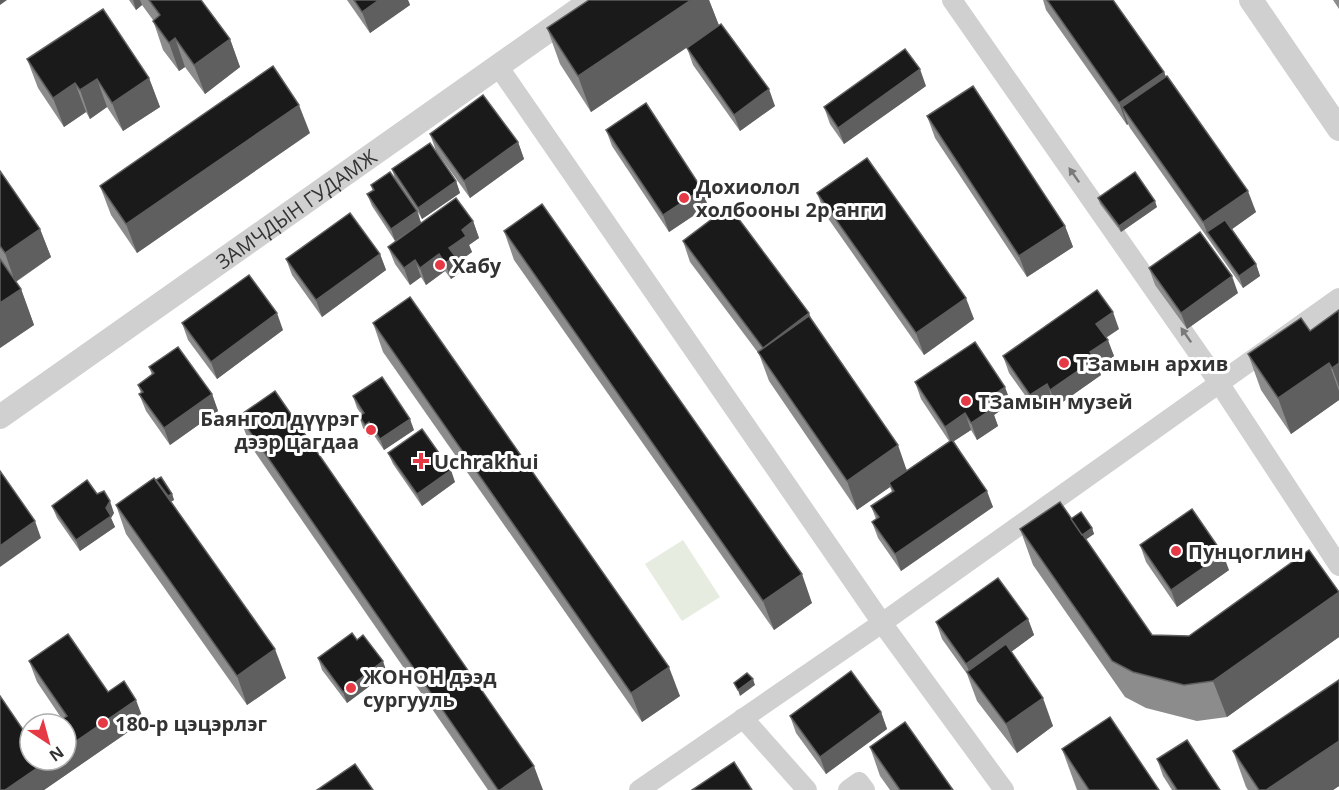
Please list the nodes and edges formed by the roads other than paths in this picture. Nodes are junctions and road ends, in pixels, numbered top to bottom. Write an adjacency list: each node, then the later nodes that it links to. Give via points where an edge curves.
1 (592, 0): 4 (street, ЗАМЧДЫН ГУДАМЖ)
2 (952, 0): 7 (street, one-way to 2)
3 (1251, 0): 5 (street)
4 (498, 66): 8 (street, ЗАМЧДЫН ГУДАМЖ); 10 (street)
5 (1339, 129)
6 (1339, 298): 7 (street)
7 (1219, 383): 9 (street); 10 (street)
8 (0, 417)
9 (1339, 566)
10 (882, 623): 11 (street); 16 (street)
11 (743, 718): 12 (street); 13 (street)
12 (639, 790)
13 (807, 790)
14 (848, 790): 15 (street, via 859,782)
15 (865, 790)
16 (1005, 790)

